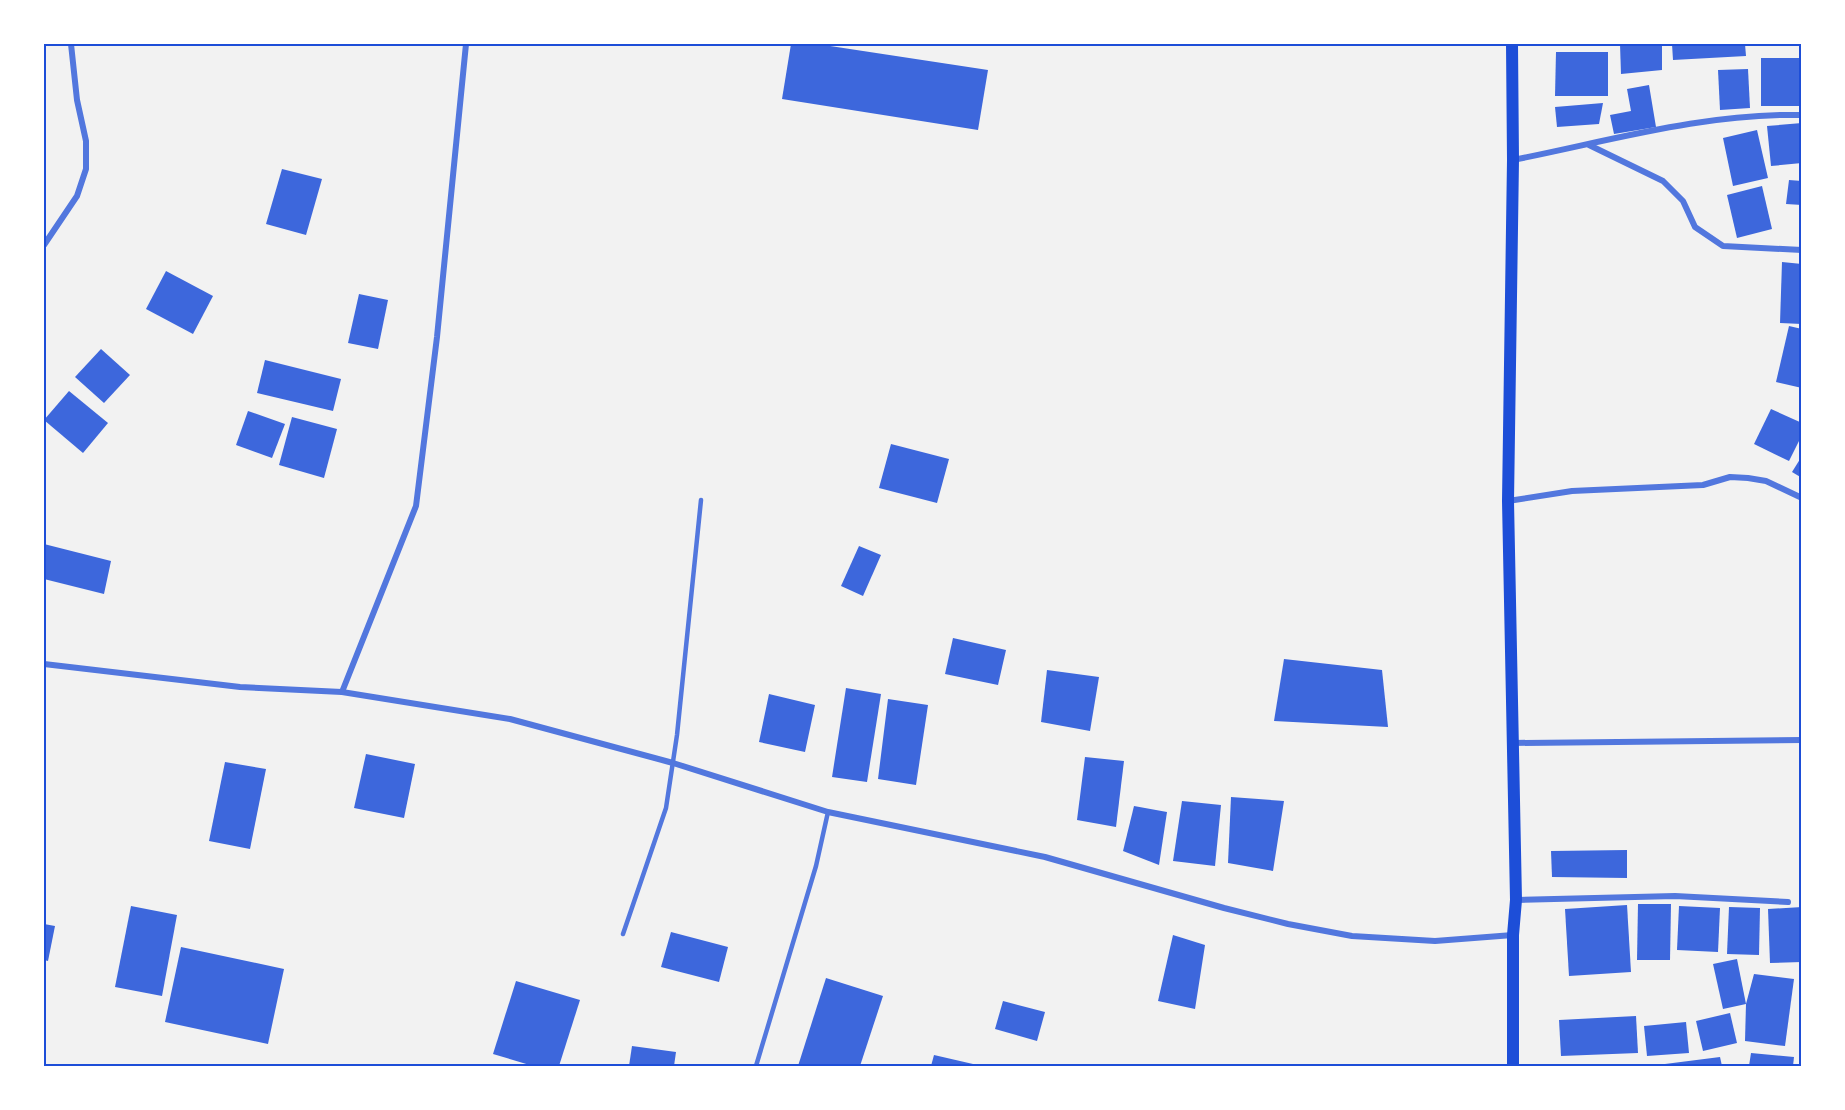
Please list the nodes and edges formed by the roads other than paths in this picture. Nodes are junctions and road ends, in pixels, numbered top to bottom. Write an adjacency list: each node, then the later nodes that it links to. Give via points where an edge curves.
1 (71, 44): 7 (street, via 86,141 86,169 77,196)
2 (466, 44): 13 (street, via 416,506)
3 (1512, 44): 6 (main road)
4 (1802, 115): 5 (street, via 1712,119)
5 (1588, 145): 6 (street); 8 (street, via 1663,182 1683,201 1695,227 1723,246)
6 (1513, 160): 11 (main road)
7 (44, 245)
8 (1802, 250)
9 (1802, 498): 11 (street, via 1766,481 1730,477 1703,485 1572,491)
10 (701, 500): 16 (lane)
11 (1508, 501): 15 (main road)
12 (44, 664): 13 (street, via 240,687)
13 (342, 692): 16 (street, via 510,719)
14 (1802, 741): 15 (street)
15 (1513, 743): 18 (main road)
16 (673, 763): 17 (street); 20 (lane, via 666,808)
17 (828, 812): 21 (street, via 1045,857 1224,908 1352,936 1436,941); 22 (lane, via 816,866)
18 (1516, 900): 19 (street, via 1675,896); 21 (main road)
19 (1788, 902)
20 (623, 933)
21 (1513, 935): 23 (main road)
22 (756, 1066)
23 (1513, 1066)

